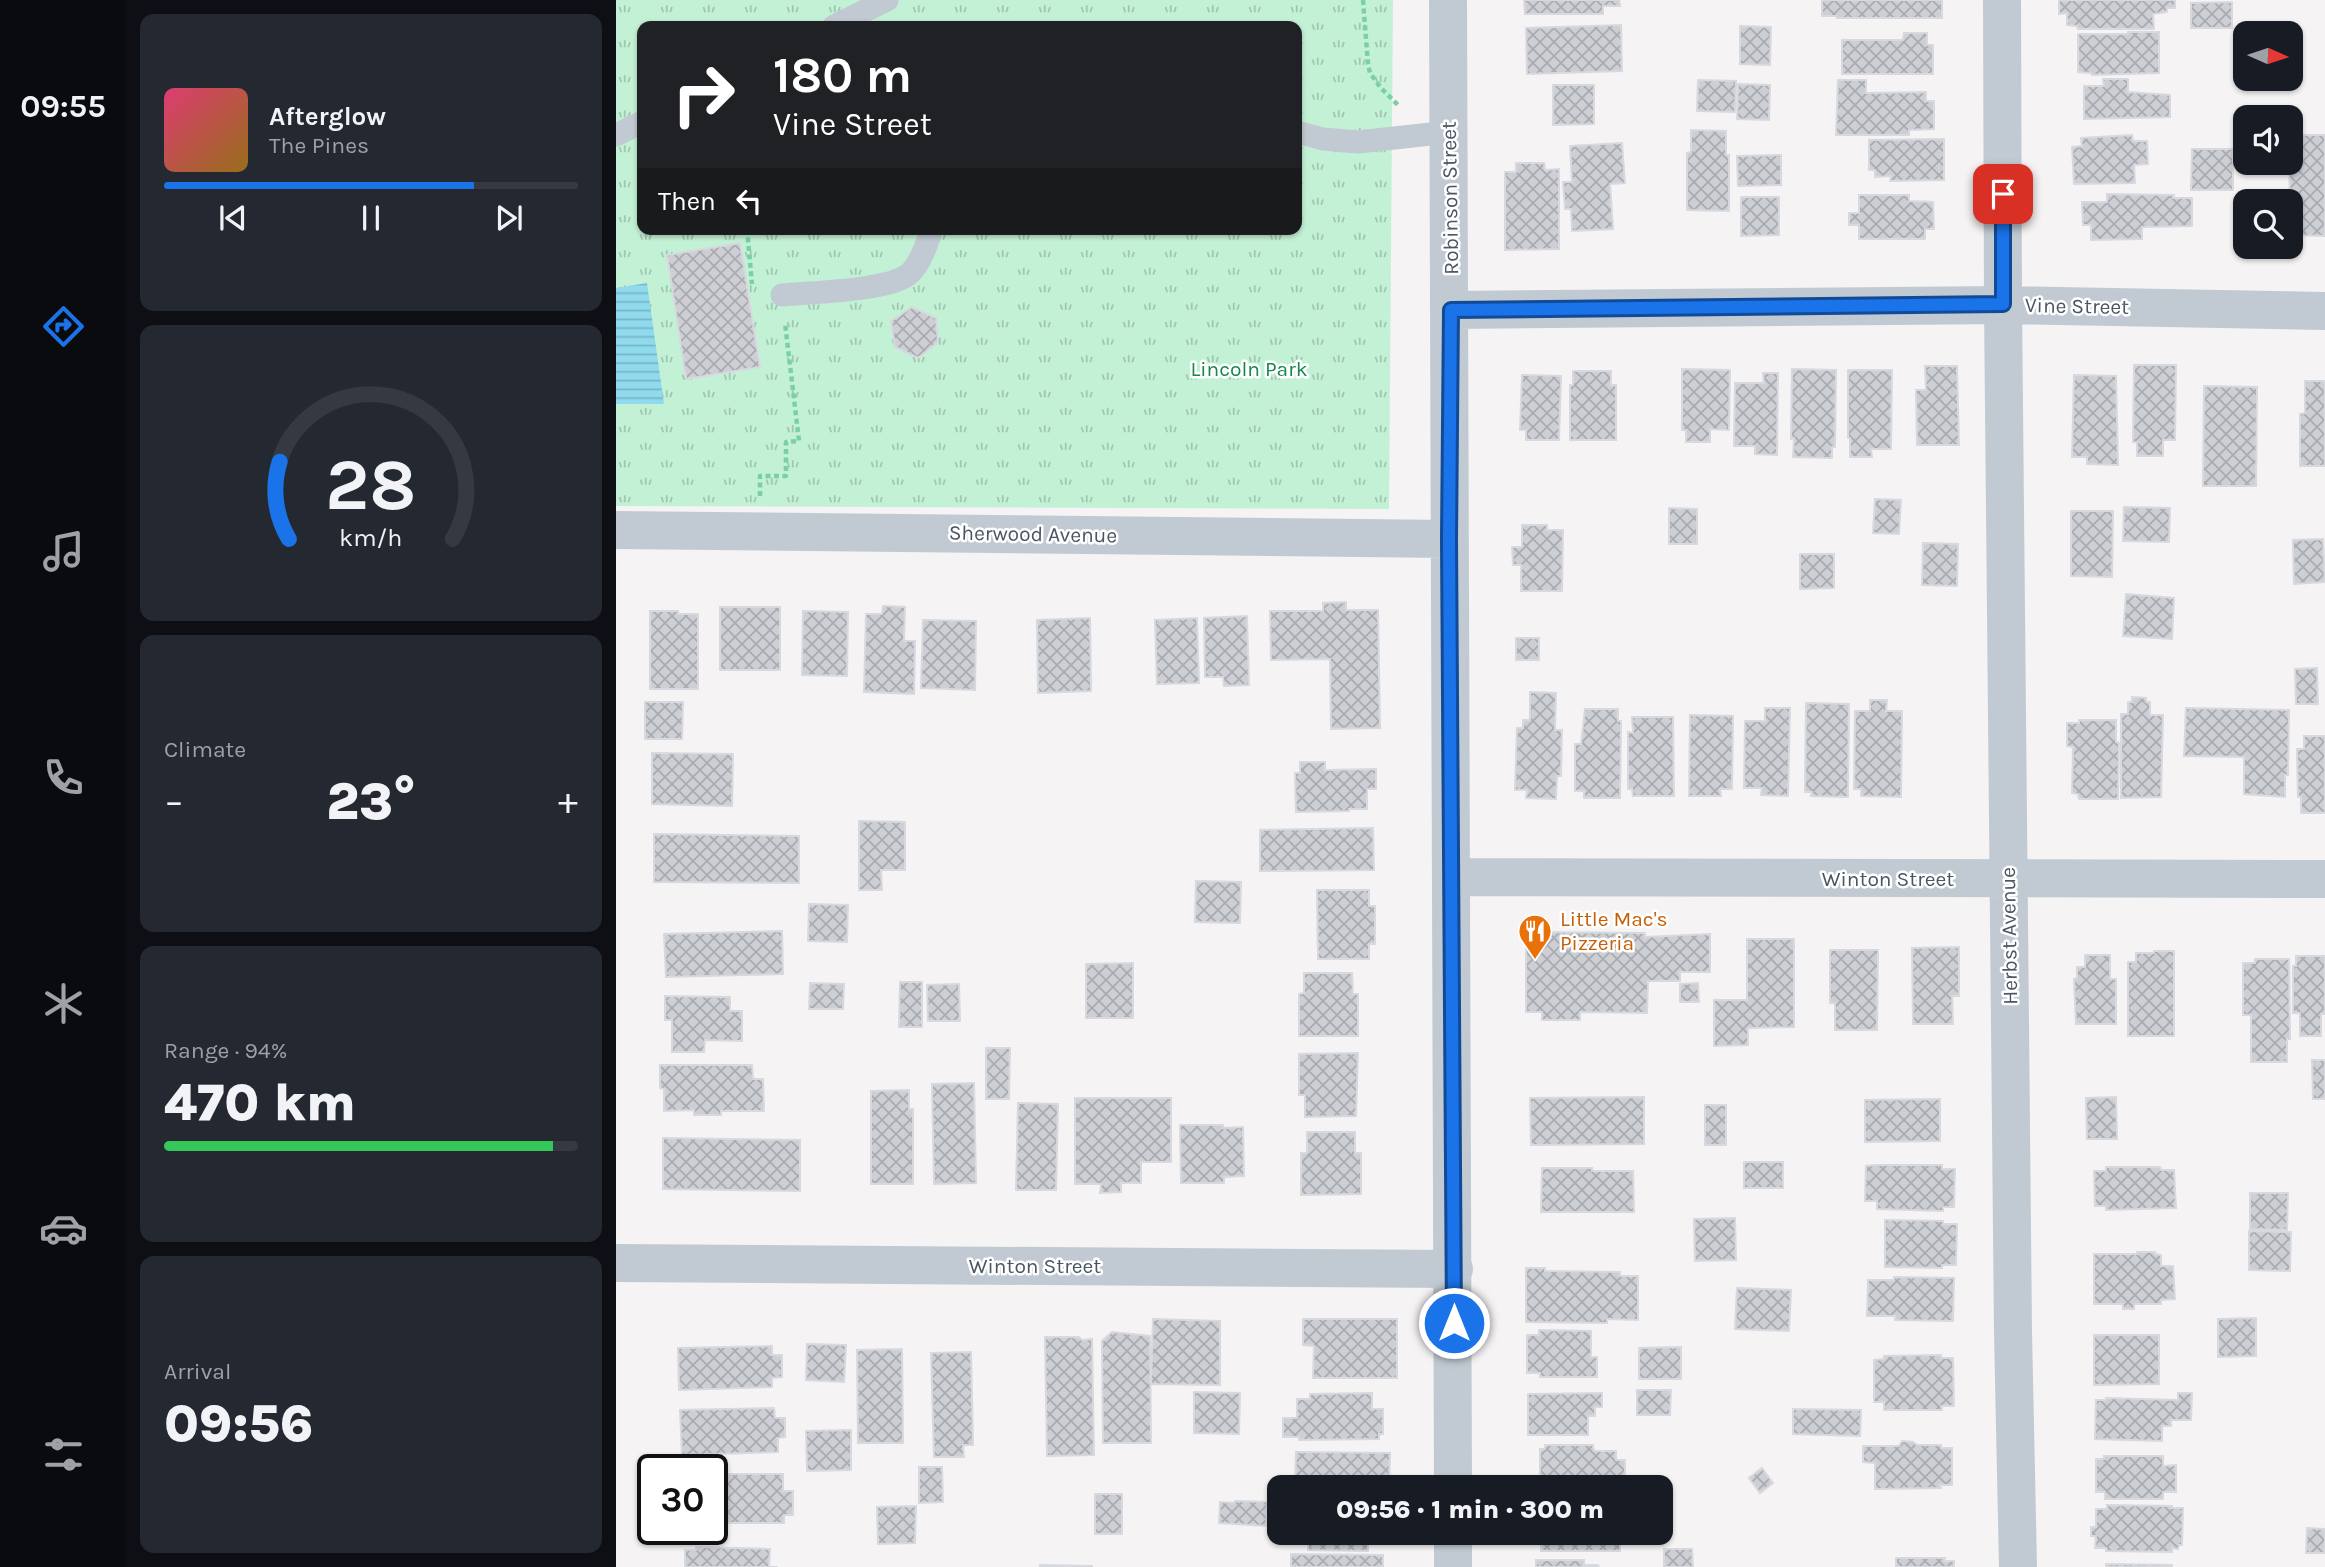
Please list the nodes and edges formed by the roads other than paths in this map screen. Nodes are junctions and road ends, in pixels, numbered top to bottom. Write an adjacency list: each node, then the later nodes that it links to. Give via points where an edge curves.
1 (887, 0): 4 (lane)
2 (1448, 0): 6 (street, Robinson Street)
3 (2002, 0): 11 (street, Herbst Avenue)
4 (844, 21)
5 (637, 124): 8 (lane)
6 (1449, 132): 7 (lane, via 1358,142); 12 (street, Robinson Street)
7 (1302, 133)
8 (616, 135)
9 (930, 235): 10 (lane, via 909,274 880,286)
10 (782, 295)
11 (2003, 304): 12 (street, Vine Street); 13 (street, Vine Street); 18 (street, Herbst Avenue)
12 (1451, 310): 15 (street, Robinson Street)
13 (2325, 311)
14 (616, 530): 15 (street, Sherwood Avenue)
15 (1449, 539): 16 (street, Robinson Street)
16 (1451, 877): 18 (street, Winton Street); 20 (street, Robinson Street)
17 (2325, 879): 18 (street, Winton Street)
18 (2009, 880): 24 (street, Herbst Avenue)
19 (616, 1263): 20 (street, Winton Street)
20 (1454, 1269): 21 (street, Robinson Street)
21 (1453, 1475)
22 (1453, 1545): 23 (street)
23 (1452, 1567)
24 (2018, 1567)

